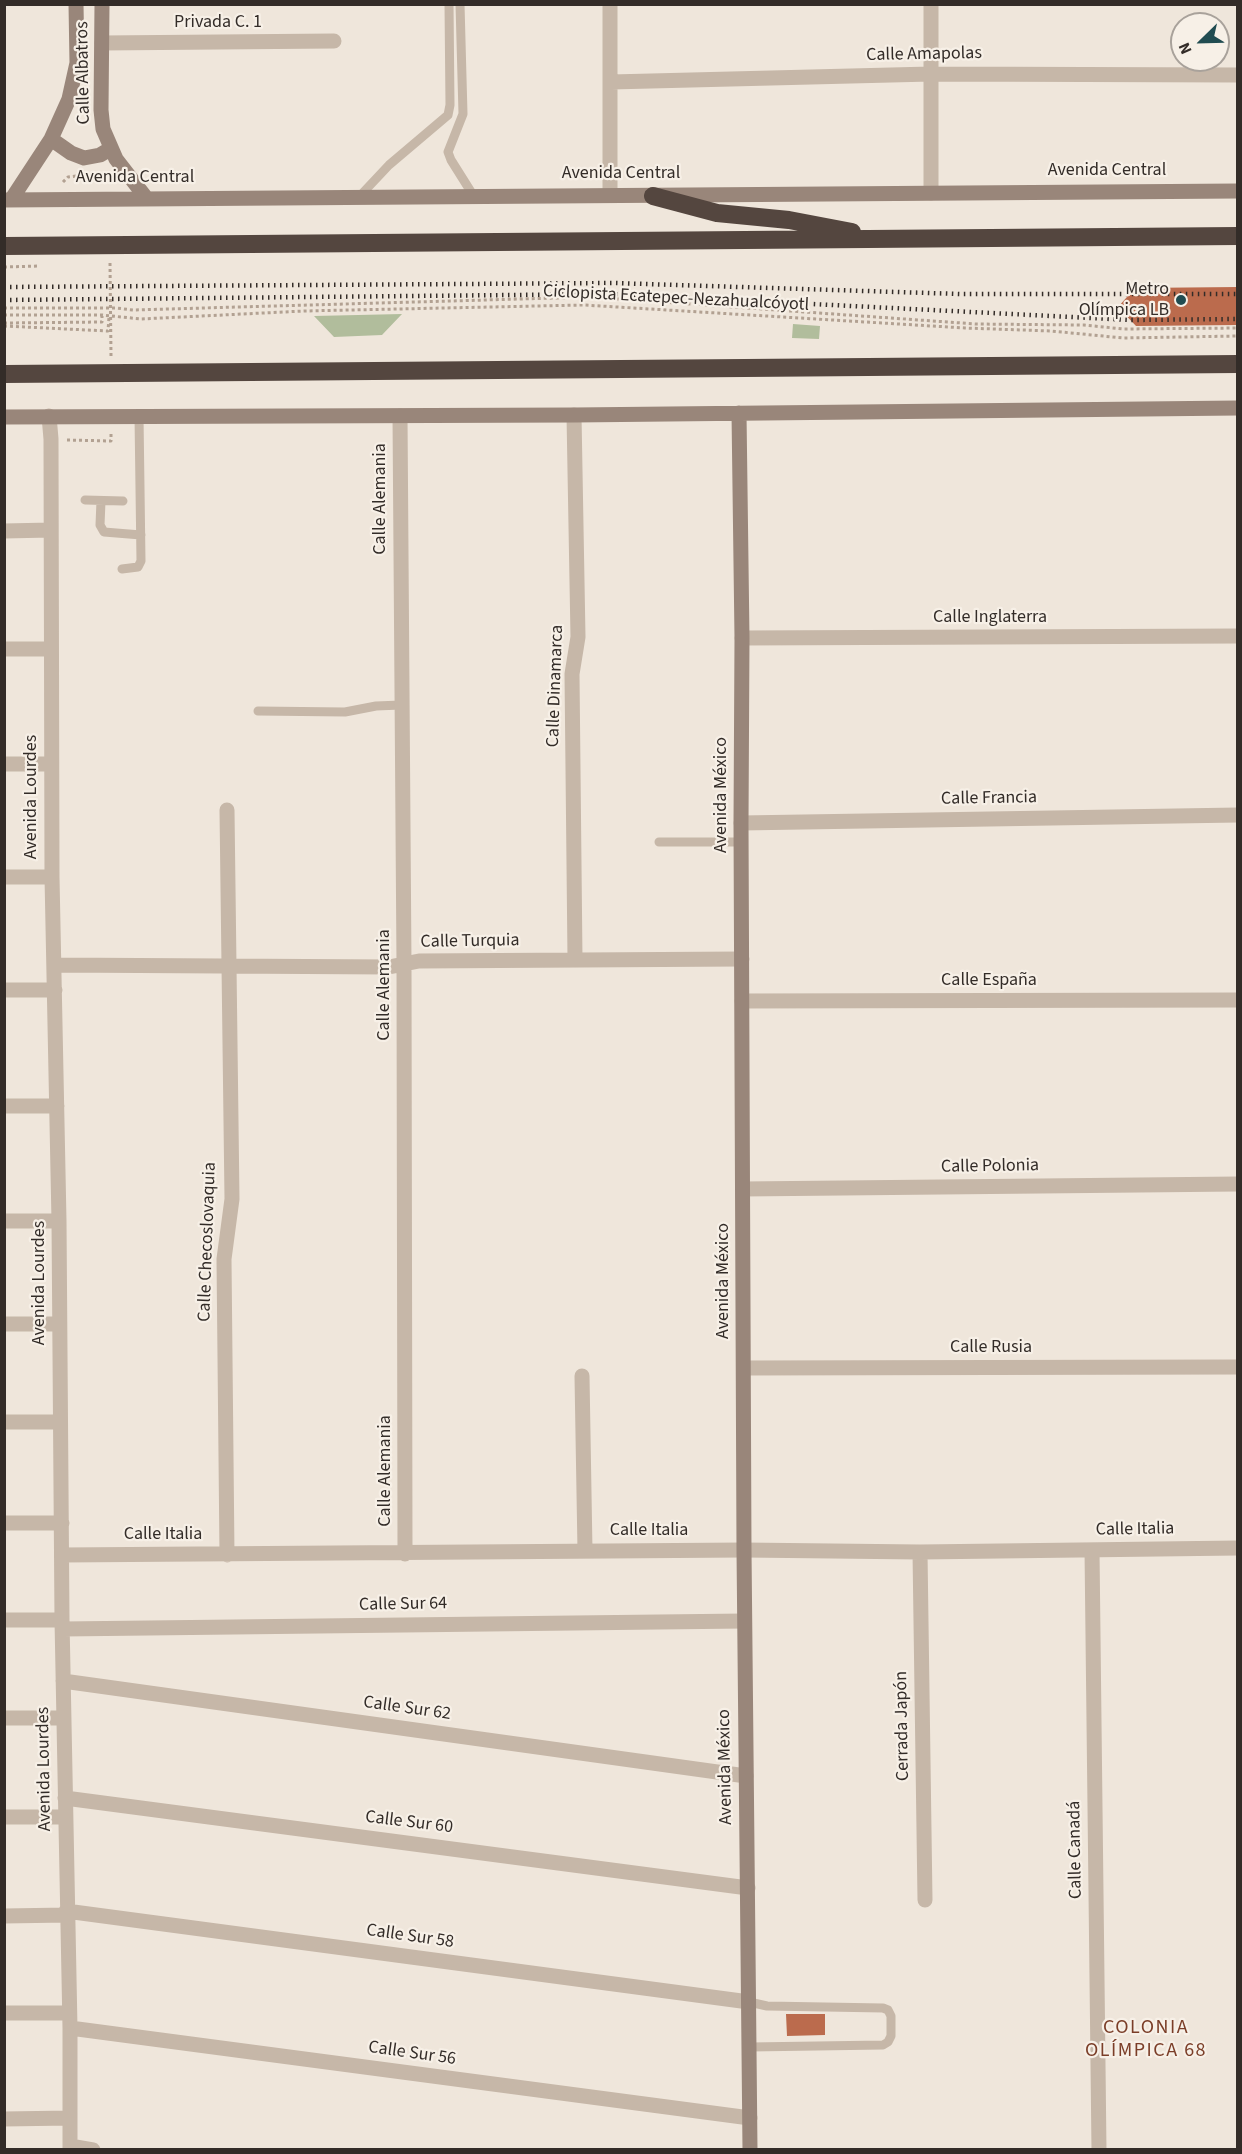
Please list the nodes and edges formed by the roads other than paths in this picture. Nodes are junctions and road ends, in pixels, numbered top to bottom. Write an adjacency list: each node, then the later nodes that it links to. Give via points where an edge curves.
1 (76, 4): 12 (main road, Calle Albatros, via 73,84)
2 (102, 4): 8 (main road, Calle Albatros)
3 (448, 4): 19 (lane, via 448,115 388,165)
4 (460, 4): 17 (lane, via 463,114 448,152)
5 (610, 4): 11 (street)
6 (931, 4): 9 (street)
7 (334, 41): 8 (street, Privada C. 1)
8 (102, 43): 13 (main road, Calle Albatros, via 102,120)
9 (931, 74): 10 (street, Calle Amapolas); 11 (street, Calle Amapolas); 15 (street)
10 (1238, 75)
11 (611, 82): 16 (street)
12 (51, 139): 13 (main road, via 84,158); 21 (main road, Calle Albatros)
13 (110, 149): 20 (main road, Calle Albatros)
14 (1238, 191): 15 (main road, Avenida Central)
15 (931, 193): 18 (main road, Avenida Central)
16 (610, 194): 17 (main road, Avenida Central); 18 (main road, Avenida Central)
17 (473, 195): 19 (main road, Avenida Central)
18 (653, 196): 23 (highway, via 717,213 789,220)
19 (358, 198): 20 (main road, Avenida Central)
20 (147, 199): 21 (main road, Avenida Central)
21 (8, 200)
22 (1238, 236): 23 (highway)
23 (892, 239): 24 (highway)
24 (4, 246)
25 (1238, 364): 26 (highway)
26 (4, 374)
27 (1238, 408): 28 (main road)
28 (739, 413): 29 (main road); 42 (main road, Avenida México)
29 (574, 415): 32 (main road); 57 (street, Calle Dinamarca, via 578,637 572,674)
30 (49, 416): 31 (main road); 33 (main road); 37 (street, Avenida Lourdes)
31 (139, 416): 32 (main road); 39 (lane)
32 (400, 416): 45 (street, Calle Alemania)
33 (4, 417)
34 (85, 500): 35 (lane)
35 (101, 501): 36 (lane); 39 (lane, via 100,525 104,532)
36 (123, 501)
37 (51, 530): 38 (street); 44 (street, Avenida Lourdes)
38 (4, 531)
39 (141, 535): 40 (lane, via 141,563)
40 (122, 569)
41 (1238, 636): 42 (street, Calle Inglaterra)
42 (742, 638): 51 (main road, Avenida México)
43 (4, 649): 44 (street)
44 (51, 649): 48 (street, Avenida Lourdes)
45 (401, 705): 46 (lane, via 345,712); 58 (street, Calle Alemania)
46 (258, 711)
47 (4, 764): 48 (street)
48 (51, 764): 55 (street, Avenida Lourdes)
49 (227, 810): 60 (street, Calle Checoslovaquia)
50 (1238, 815): 51 (street, Calle Francia)
51 (741, 823): 53 (main road, Avenida México)
52 (659, 842): 53 (lane)
53 (741, 842): 56 (main road, Avenida México)
54 (4, 877): 55 (street)
55 (52, 877): 59 (street, Avenida Lourdes)
56 (742, 958): 57 (street, Calle Turquia); 64 (main road, Avenida México)
57 (575, 959): 58 (street, Calle Turquia)
58 (404, 964): 60 (street, Calle Turquia); 85 (street, Calle Alemania)
59 (55, 966): 60 (street, Calle Turquia); 62 (street, Avenida Lourdes)
60 (229, 966): 87 (street, Calle Checoslovaquia, via 232,1199 224,1259)
61 (4, 990): 62 (street)
62 (55, 990): 66 (street, Avenida Lourdes)
63 (1238, 1000): 64 (street, Calle España)
64 (742, 1001): 68 (main road, Avenida México)
65 (4, 1106): 66 (street)
66 (57, 1106): 70 (street, Avenida Lourdes)
67 (1238, 1184): 68 (street, Calle Polonia)
68 (744, 1189): 74 (main road, Avenida México)
69 (4, 1221): 70 (street)
70 (59, 1221): 72 (street, Avenida Lourdes)
71 (4, 1324): 72 (street)
72 (59, 1324): 77 (street, Avenida Lourdes)
73 (1238, 1367): 74 (street, Calle Rusia)
74 (744, 1368): 81 (main road, Avenida México)
75 (582, 1376): 83 (street)
76 (4, 1422): 77 (street)
77 (60, 1422): 78 (street, Avenida Lourdes)
78 (62, 1522): 79 (street); 86 (street, Avenida Lourdes)
79 (4, 1523)
80 (1238, 1548): 82 (street, Calle Italia)
81 (744, 1550): 83 (street, Calle Italia); 84 (street, Calle Italia); 89 (main road, Avenida México)
82 (1092, 1550): 84 (street, Calle Italia); 114 (street, Calle Canadá)
83 (585, 1551): 85 (street, Calle Italia)
84 (920, 1552): 99 (street, Cerrada Japón)
85 (405, 1554): 87 (street, Calle Italia)
86 (62, 1555): 87 (street, Calle Italia); 90 (street, Avenida Lourdes)
87 (227, 1555)
88 (4, 1620): 90 (street, Calle Sur 64)
89 (744, 1621): 90 (street, Calle Sur 64); 94 (main road, Avenida México)
90 (62, 1624): 91 (street, Avenida Lourdes)
91 (63, 1681): 93 (street, Avenida Lourdes); 94 (street, Calle Sur 62)
92 (4, 1718): 93 (street)
93 (64, 1718): 95 (street, Avenida Lourdes)
94 (746, 1776): 98 (main road, Avenida México)
95 (64, 1798): 97 (street, Avenida Lourdes); 98 (street, Calle Sur 60)
96 (4, 1817): 97 (street)
97 (65, 1817): 100 (street, Avenida Lourdes)
98 (748, 1888): 102 (main road, Avenida México)
99 (925, 1899)
100 (66, 1913): 101 (street, Calle Sur 58); 102 (street, Calle Sur 58); 104 (street, Avenida Lourdes)
101 (4, 1916)
102 (749, 2002): 106 (lane, via 801,2011 886,2009 891,2016 891,2036 883,2045); 107 (main road, Avenida México)
103 (4, 2013): 104 (street, Calle Sur 56)
104 (69, 2020): 108 (street, Avenida Lourdes); 109 (street, Calle Sur 56)
105 (802, 2036): 106 (lane)
106 (802, 2046): 107 (lane)
107 (750, 2047): 109 (main road, Avenida México)
108 (70, 2118): 110 (street); 111 (street, Avenida Lourdes)
109 (750, 2118): 113 (main road, Avenida México)
110 (4, 2119)
111 (70, 2148): 112 (street)
112 (93, 2150)
113 (750, 2150)
114 (1099, 2150)

